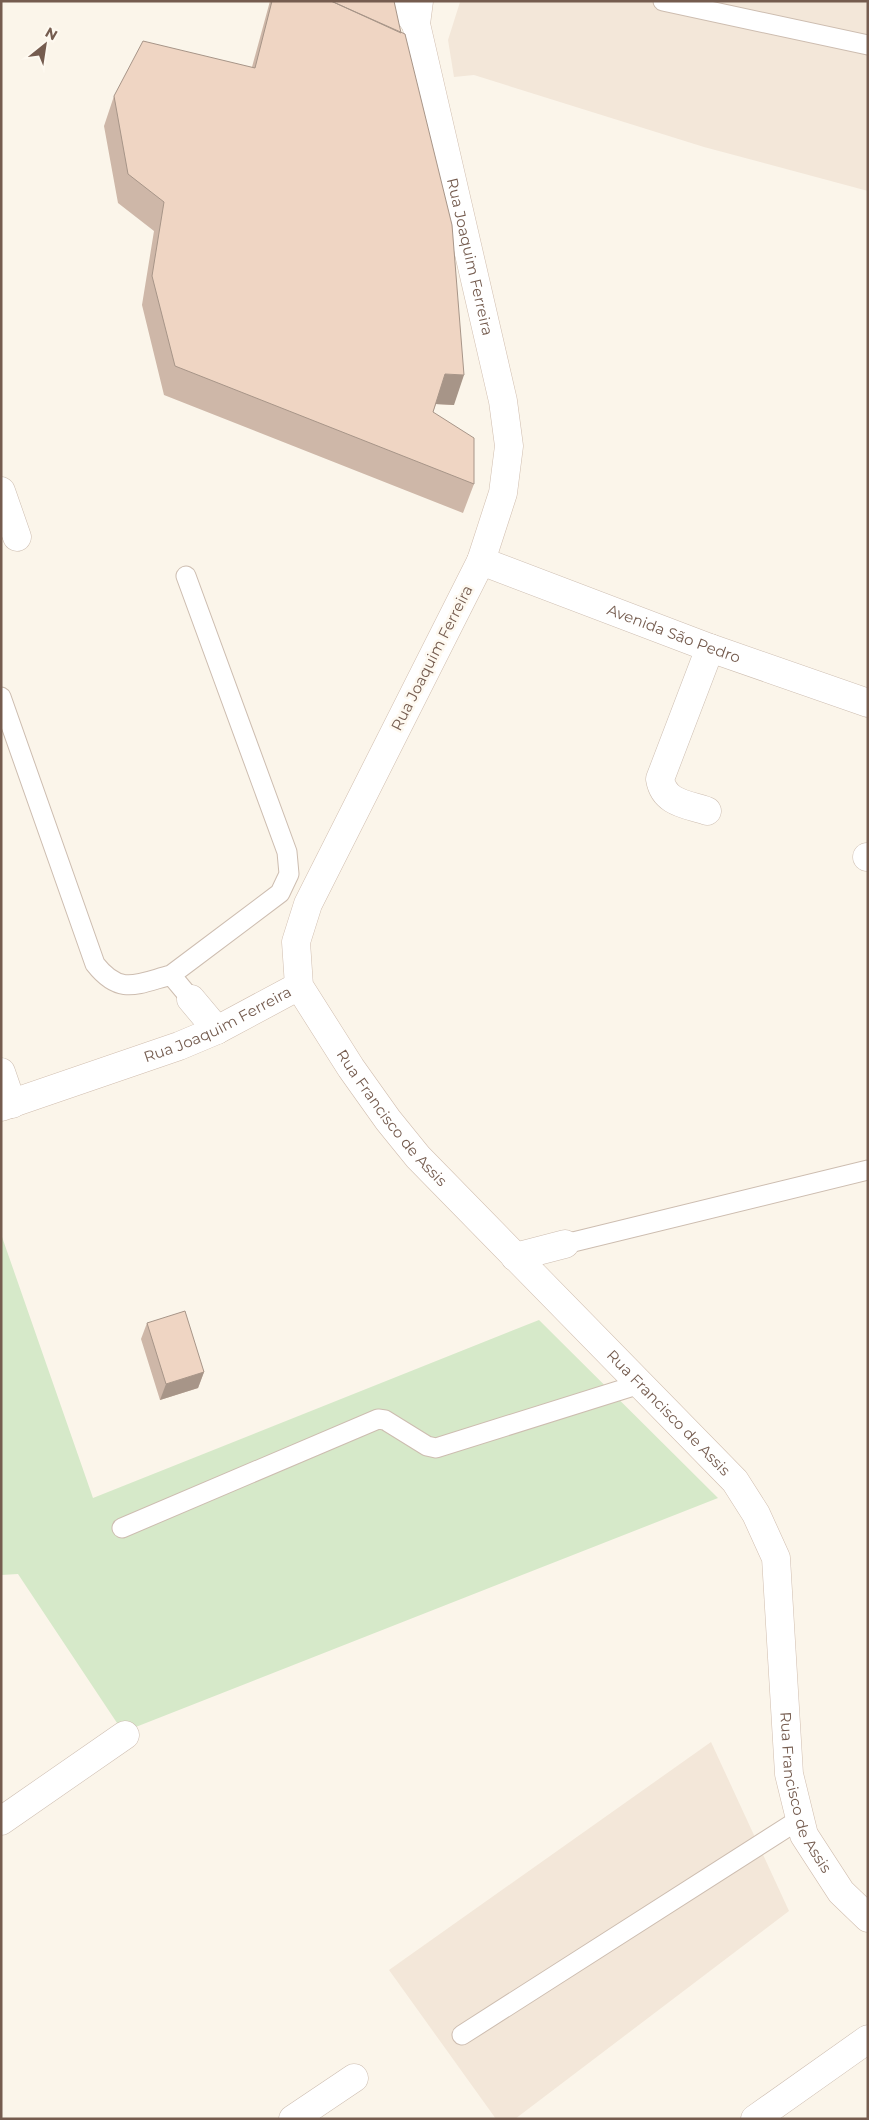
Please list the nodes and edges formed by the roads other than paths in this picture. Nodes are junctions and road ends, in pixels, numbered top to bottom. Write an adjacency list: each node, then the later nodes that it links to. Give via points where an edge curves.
1 (400, 1): 3 (street)
2 (663, 1): 4 (lane)
3 (418, 13): 7 (street, Rua Joaquim Ferreira, via 503,401 509,446 503,493)
4 (868, 45)
5 (1, 491): 6 (street)
6 (17, 538)
7 (481, 560): 9 (street, Avenida São Pedro); 14 (street, Rua Joaquim Ferreira, via 308,904 296,942)
8 (186, 576): 13 (lane, via 287,852 289,874 280,893)
9 (710, 648): 11 (street, Avenida São Pedro); 12 (street, via 660,779 668,797)
10 (1, 697): 13 (lane, via 95,964 106,977 130,986)
11 (868, 703)
12 (707, 811)
13 (171, 976): 15 (lane)
14 (299, 986): 16 (street, Rua Joaquim Ferreira); 21 (street, Rua Francisco de Assis, via 350,1068 418,1157)
15 (191, 999): 16 (street)
16 (217, 1030): 18 (street, Rua Joaquim Ferreira)
17 (1, 1072): 18 (street)
18 (6, 1106)
19 (868, 1170): 20 (lane)
20 (565, 1244): 21 (street)
21 (515, 1257): 22 (street, Rua Francisco de Assis)
22 (640, 1384): 23 (lane, via 436,1448 378,1419); 25 (street, Rua Francisco de Assis, via 735,1481 756,1514 776,1558 789,1774)
23 (122, 1528)
24 (125, 1735): 26 (street)
25 (800, 1820): 27 (street, Rua Francisco de Assis, via 804,1835 841,1892); 28 (lane)
26 (1, 1822)
27 (868, 1918)
28 (462, 2035)
29 (868, 2039): 32 (street)
30 (354, 2078): 31 (street)
31 (293, 2119)
32 (755, 2119)

